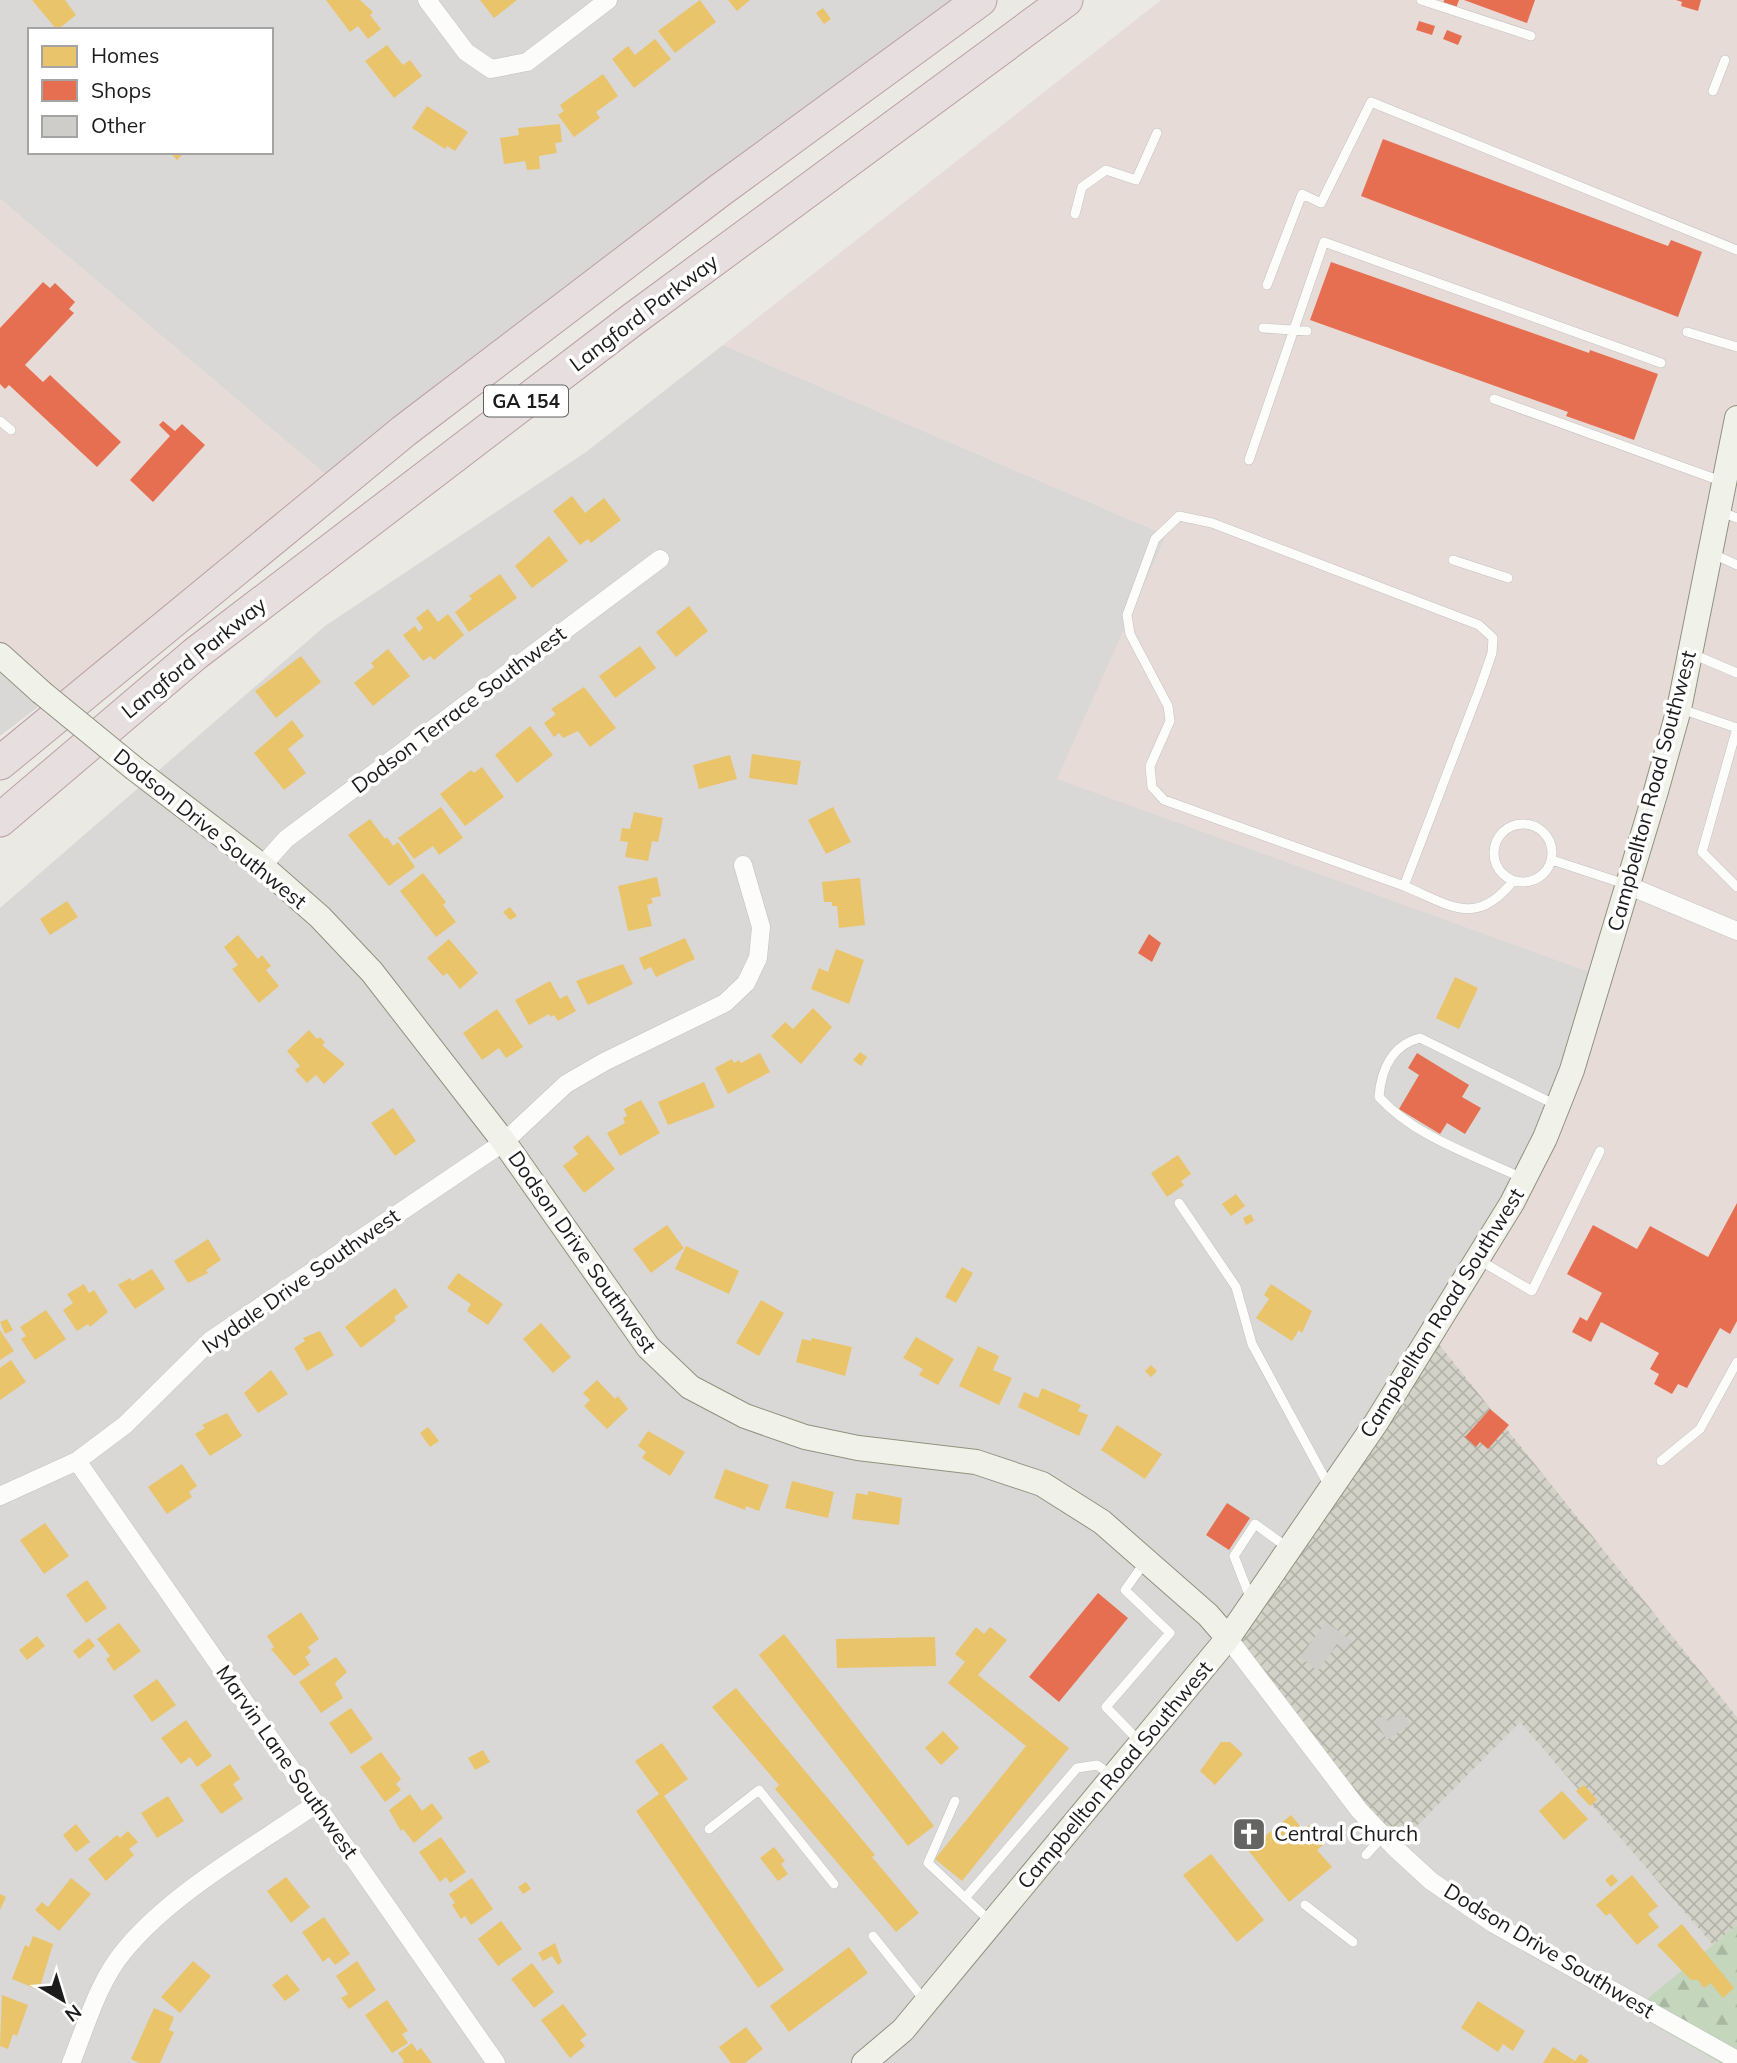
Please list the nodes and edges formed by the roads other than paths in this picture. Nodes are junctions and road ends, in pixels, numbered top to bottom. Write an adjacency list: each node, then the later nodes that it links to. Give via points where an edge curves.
1 (427, 0): 2 (street, via 466,52 491,69 527,62)
2 (608, 0)
3 (979, 0): 37 (highway, Langford Parkway / GA 154, via 391,441)
4 (1066, 0): 42 (highway, Langford Parkway / GA 154, via 632,320 195,654)
5 (1421, 0): 6 (lane)
6 (1531, 36)
7 (1725, 60): 8 (lane)
8 (1713, 91)
9 (1157, 133): 10 (lane, via 1136,180 1106,170 1082,187)
10 (1075, 214)
11 (1737, 250): 12 (lane, via 1371,102 1321,202 1302,194)
12 (1267, 285)
13 (1263, 328): 14 (lane)
14 (1293, 330): 15 (lane); 18 (lane, via 1324,242); 23 (lane)
15 (1307, 331)
16 (1687, 332): 17 (lane)
17 (1737, 347)
18 (1661, 363)
19 (1494, 399): 24 (lane)
20 (0, 421): 22 (lane)
21 (1736, 426): 24 (main road, Campbellton Road Southwest)
22 (11, 430)
23 (1249, 460)
24 (1726, 483): 25 (main road, Campbellton Road Southwest)
25 (1729, 515): 26 (main road, Campbellton Road Southwest)
26 (1711, 553): 29 (lane); 31 (main road, Campbellton Road Southwest)
27 (660, 559): 45 (street, Dodson Terrace Southwest, via 286,839)
28 (1453, 560): 30 (lane)
29 (1737, 565)
30 (1508, 578)
31 (1690, 653): 33 (lane); 34 (main road, Campbellton Road Southwest)
32 (0, 655): 45 (main road, Dodson Drive Southwest, bridge, via 135,769)
33 (1737, 673)
34 (1679, 709): 35 (lane); 47 (main road, Campbellton Road Southwest)
35 (1737, 728): 36 (lane)
36 (1733, 758): 38 (lane)
37 (0, 763)
38 (1721, 785): 39 (lane); 40 (lane)
39 (1732, 789)
40 (1714, 810): 41 (lane); 49 (lane, via 1702,852)
41 (1725, 813)
42 (0, 820)
43 (1552, 860): 46 (lane, via 1532,881); 46 (lane, via 1549,841 1536,827 1517,824 1508,828 1493,851 1498,870); 47 (lane)
44 (743, 864): 52 (street, Ivydale Drive Southwest, via 761,927 758,958 746,983 725,1003 566,1084)
45 (262, 866): 52 (main road, Dodson Drive Southwest, via 320,917 372,972)
46 (1513, 881): 48 (lane, via 1491,905 1464,910)
47 (1627, 885): 50 (street); 51 (main road, Campbellton Road Southwest)
48 (1404, 886): 48 (lane, via 1481,685 1493,638 1479,625 1212,523 1179,516 1155,539 1127,615 1130,634 1169,713 1170,721 1150,766 1152,787 1164,800)
49 (1737, 886)
50 (1737, 931)
51 (1557, 1106): 54 (main road, Campbellton Road Southwest); 54 (lane, via 1420,1038 1388,1060 1378,1097 1389,1109)
52 (504, 1142): 58 (street, Ivydale Drive Southwest, via 211,1340 125,1425); 63 (main road, Dodson Drive Southwest, via 648,1347 690,1387 746,1416 804,1437 975,1462 1042,1484 1102,1522)
53 (1600, 1151): 56 (lane, via 1532,1291)
54 (1524, 1179): 56 (main road, Campbellton Road Southwest)
55 (1180, 1203): 60 (lane, via 1236,1287 1252,1344)
56 (1477, 1259): 60 (main road, Campbellton Road Southwest)
57 (1737, 1362): 59 (lane, via 1700,1429)
58 (77, 1461): 61 (street, Ivydale Drive Southwest); 69 (street, Marvin Lane Southwest)
59 (1661, 1461)
60 (1330, 1490): 62 (main road, Campbellton Road Southwest)
61 (0, 1496)
62 (1289, 1549): 64 (main road, Campbellton Road Southwest); 64 (lane, via 1255,1524 1234,1556)
63 (1146, 1560): 65 (main road, Dodson Drive Southwest); 66 (lane, via 1125,1590 1170,1633 1107,1707)
64 (1252, 1603): 65 (main road, Campbellton Road Southwest)
65 (1228, 1638): 66 (main road, Campbellton Road Southwest); 71 (street, Dodson Drive Southwest)
66 (1141, 1744): 67 (main road, Campbellton Road Southwest)
67 (1114, 1776): 74 (lane, via 1097,1765 1077,1768); 76 (main road, Campbellton Road Southwest)
68 (955, 1801): 74 (lane, via 928,1863)
69 (316, 1804): 81 (street, via 162,1912 122,1952 96,1999); 82 (street, Marvin Lane Southwest)
70 (709, 1829): 73 (lane, via 759,1790)
71 (1383, 1836): 72 (lane); 80 (street, Dodson Drive Southwest, via 1431,1881 1494,1924)
72 (1366, 1855)
73 (834, 1884)
74 (965, 1898): 76 (lane)
75 (1305, 1905): 78 (lane)
76 (992, 1923): 79 (main road, Campbellton Road Southwest)
77 (873, 1936): 79 (lane)
78 (1353, 1942)
79 (926, 2003): 83 (main road, Campbellton Road Southwest)
80 (1737, 2060)
81 (71, 2063)
82 (496, 2063)
83 (864, 2063)

